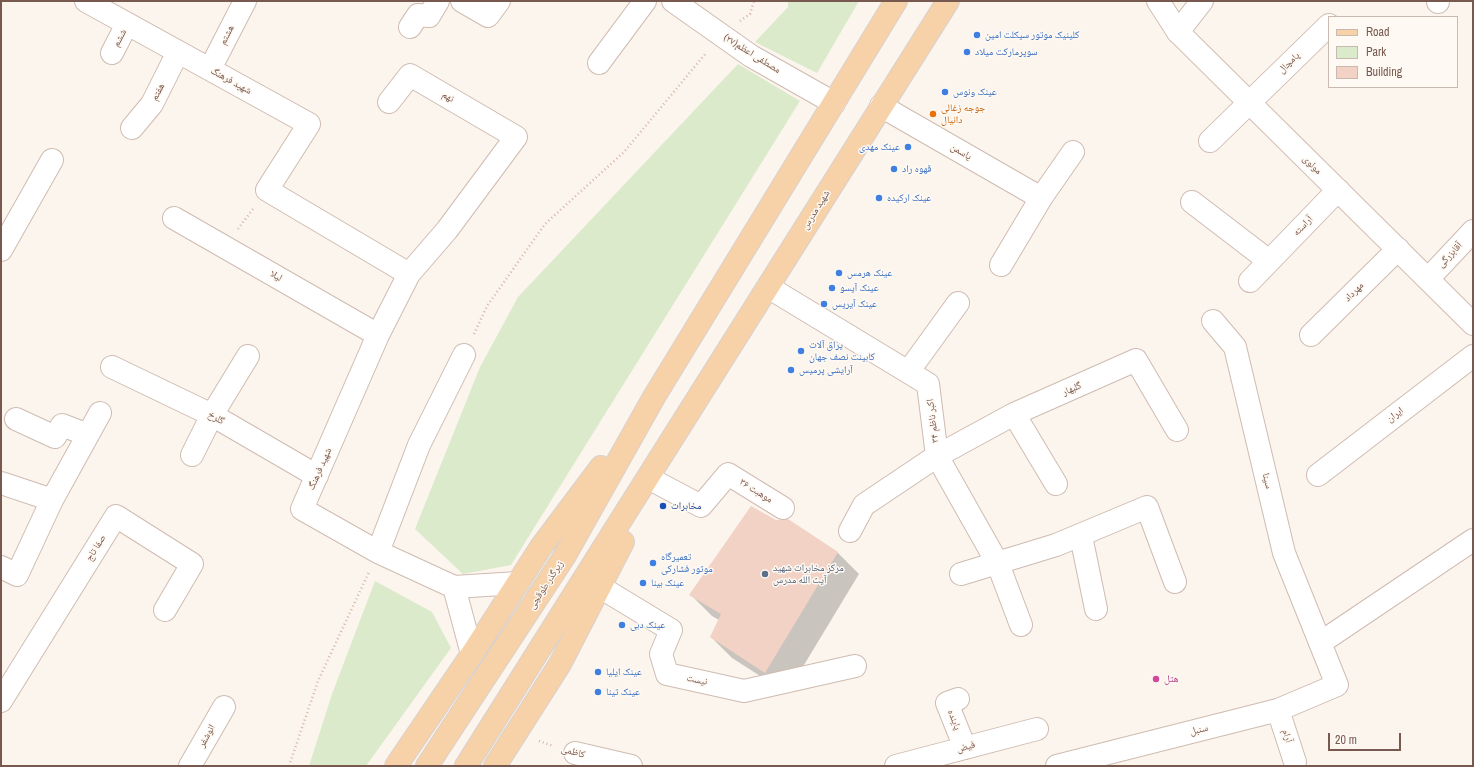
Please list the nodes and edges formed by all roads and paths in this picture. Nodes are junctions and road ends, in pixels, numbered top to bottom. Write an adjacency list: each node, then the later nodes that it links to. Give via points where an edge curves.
1 (86, 1): 14 (street, شهید فرهنگ)
2 (245, 1): 22 (street, هشتم)
3 (438, 1): 16 (street, via 429,16 418,15)
4 (462, 1): 5 (street, via 488,16)
5 (499, 1)
6 (645, 1): 21 (street)
7 (673, 1): 18 (street, مصطفی اعظم(۲۷))
8 (754, 1): 18 (path, via 750,14)
9 (896, 1): 25 (main road)
10 (955, 1): 13 (street)
11 (1158, 1): 17 (street, مولوی)
12 (1202, 1): 17 (street)
13 (943, 8): 26 (main road, شهید مدرس)
14 (127, 24): 19 (street, شهید فرهنگ); 20 (street, ششم)
15 (1328, 26): 24 (street, پامچال)
16 (410, 27)
17 (1178, 32): 24 (street, مولوی)
18 (721, 35): 25 (street, مصطفی اعظم(۲۷), via 751,56); 52 (path, via 624,152 545,224 487,306)
19 (178, 52): 22 (street, شهید فرهنگ); 27 (street, هفتم, via 152,104)
20 (112, 53)
21 (600, 63)
22 (210, 69): 32 (street, شهید فرهنگ, via 309,124)
23 (389, 102): 28 (street, نهم, via 410,75)
24 (1249, 102): 29 (street, پامچال); 33 (street, مولوی)
25 (834, 103): 57 (main road)
26 (881, 106): 34 (street, یاسمن); 46 (main road, شهید مدرس)
27 (132, 128)
28 (516, 137): 43 (street, شهید فرهنگ, via 447,230)
29 (1210, 141)
30 (1073, 152): 34 (street)
31 (52, 160): 40 (street)
32 (268, 190): 38 (path); 43 (street)
33 (1338, 190): 39 (street, مولوی); 41 (street, آراسته)
34 (1041, 198): 42 (street)
35 (1192, 202): 41 (street)
36 (174, 218): 38 (street, لیلا)
37 (1473, 231): 44 (street, آقابزرگی)
38 (225, 247): 50 (street, لیلا)
39 (1398, 249): 44 (street, مولوی); 51 (street, مهرداد)
40 (1, 250)
41 (1269, 262): 45 (street, آراسته)
42 (1001, 265)
43 (409, 274): 50 (street, شهید فرهنگ)
44 (1428, 279): 49 (street, مولوی)
45 (1250, 281)
46 (768, 287): 56 (street, ۳۴ اکبر ناظم); 62 (main road, شهید مدرس)
47 (958, 303): 56 (street)
48 (1213, 321): 88 (street, سینا, via 1235,347 1284,553)
49 (1473, 324)
50 (378, 335): 68 (street, شهید فرهنگ)
51 (1311, 335)
52 (464, 355): 77 (street, via 419,445)
53 (248, 356): 60 (street)
54 (1473, 356): 67 (street, ایران)
55 (112, 367): 60 (street, گلرخ)
56 (908, 372): 66 (street, ۳۴ اکبر ناظم, via 928,384)
57 (654, 397): 82 (main road, via 541,548); 104 (main road, زیرگذر طوقچی, via 564,557)
58 (100, 413): 64 (street)
59 (1014, 414): 63 (street, گلبهار, via 1136,360); 66 (street, گلبهار); 71 (street)
60 (212, 415): 65 (street); 68 (street, گلرخ)
61 (16, 419): 64 (street, via 55,437 62,426)
62 (685, 420): 69 (main road); 105 (main road)
63 (1177, 430)
64 (88, 435): 72 (street)
65 (192, 456)
66 (937, 456): 74 (street, گلبهار, via 864,505); 78 (street, ۳۴ اکبر ناظم)
67 (1318, 475)
68 (317, 476): 77 (street, شهید فرهنگ, via 302,509)
69 (654, 481): 73 (street, ۳۶ موهبت, via 701,506 728,474); 83 (main road)
70 (1, 483): 72 (street)
71 (1056, 484)
72 (52, 500): 79 (street, via 17,574)
73 (783, 508)
74 (850, 531)
75 (1081, 536): 78 (street); 81 (street, via 1147,507); 85 (street)
76 (1473, 540): 88 (street)
77 (378, 552): 84 (street, شهید فرهنگ); 102 (path, via 318,681)
78 (998, 564): 80 (street); 87 (street, ۳۴ اکبر ناظم)
79 (1, 567)
80 (961, 574)
81 (1175, 582)
82 (518, 583): 84 (street, شهید فرهنگ); 89 (main road)
83 (600, 587): 90 (street, نیست, via 671,630 661,654 667,674 744,690); 97 (main road, via 560,664)
84 (454, 588): 89 (street)
85 (1096, 609)
86 (165, 610): 93 (street, صفا تاج, via 192,564 116,516)
87 (1021, 625)
88 (1320, 643): 91 (street, سینا)
89 (472, 654): 103 (main road)
90 (855, 666)
91 (1337, 685): 95 (street, سنبل)
92 (958, 699): 98 (street, پاینده, via 947,702)
93 (1, 701)
94 (224, 707): 101 (street, انوشفر)
95 (1278, 710): 100 (street, آرام); 109 (street, سنبل)
96 (1037, 728): 98 (street, فیض)
97 (516, 734): 99 (path, کاظمی); 106 (main road)
98 (965, 748): 108 (street, فیض)
99 (575, 754): 107 (street, کاظمی)
100 (1295, 762)
101 (190, 766)
102 (289, 766)
103 (396, 766)
104 (426, 766)
105 (466, 766)
106 (495, 766)
107 (631, 766)
108 (896, 766)
109 (1057, 766)

